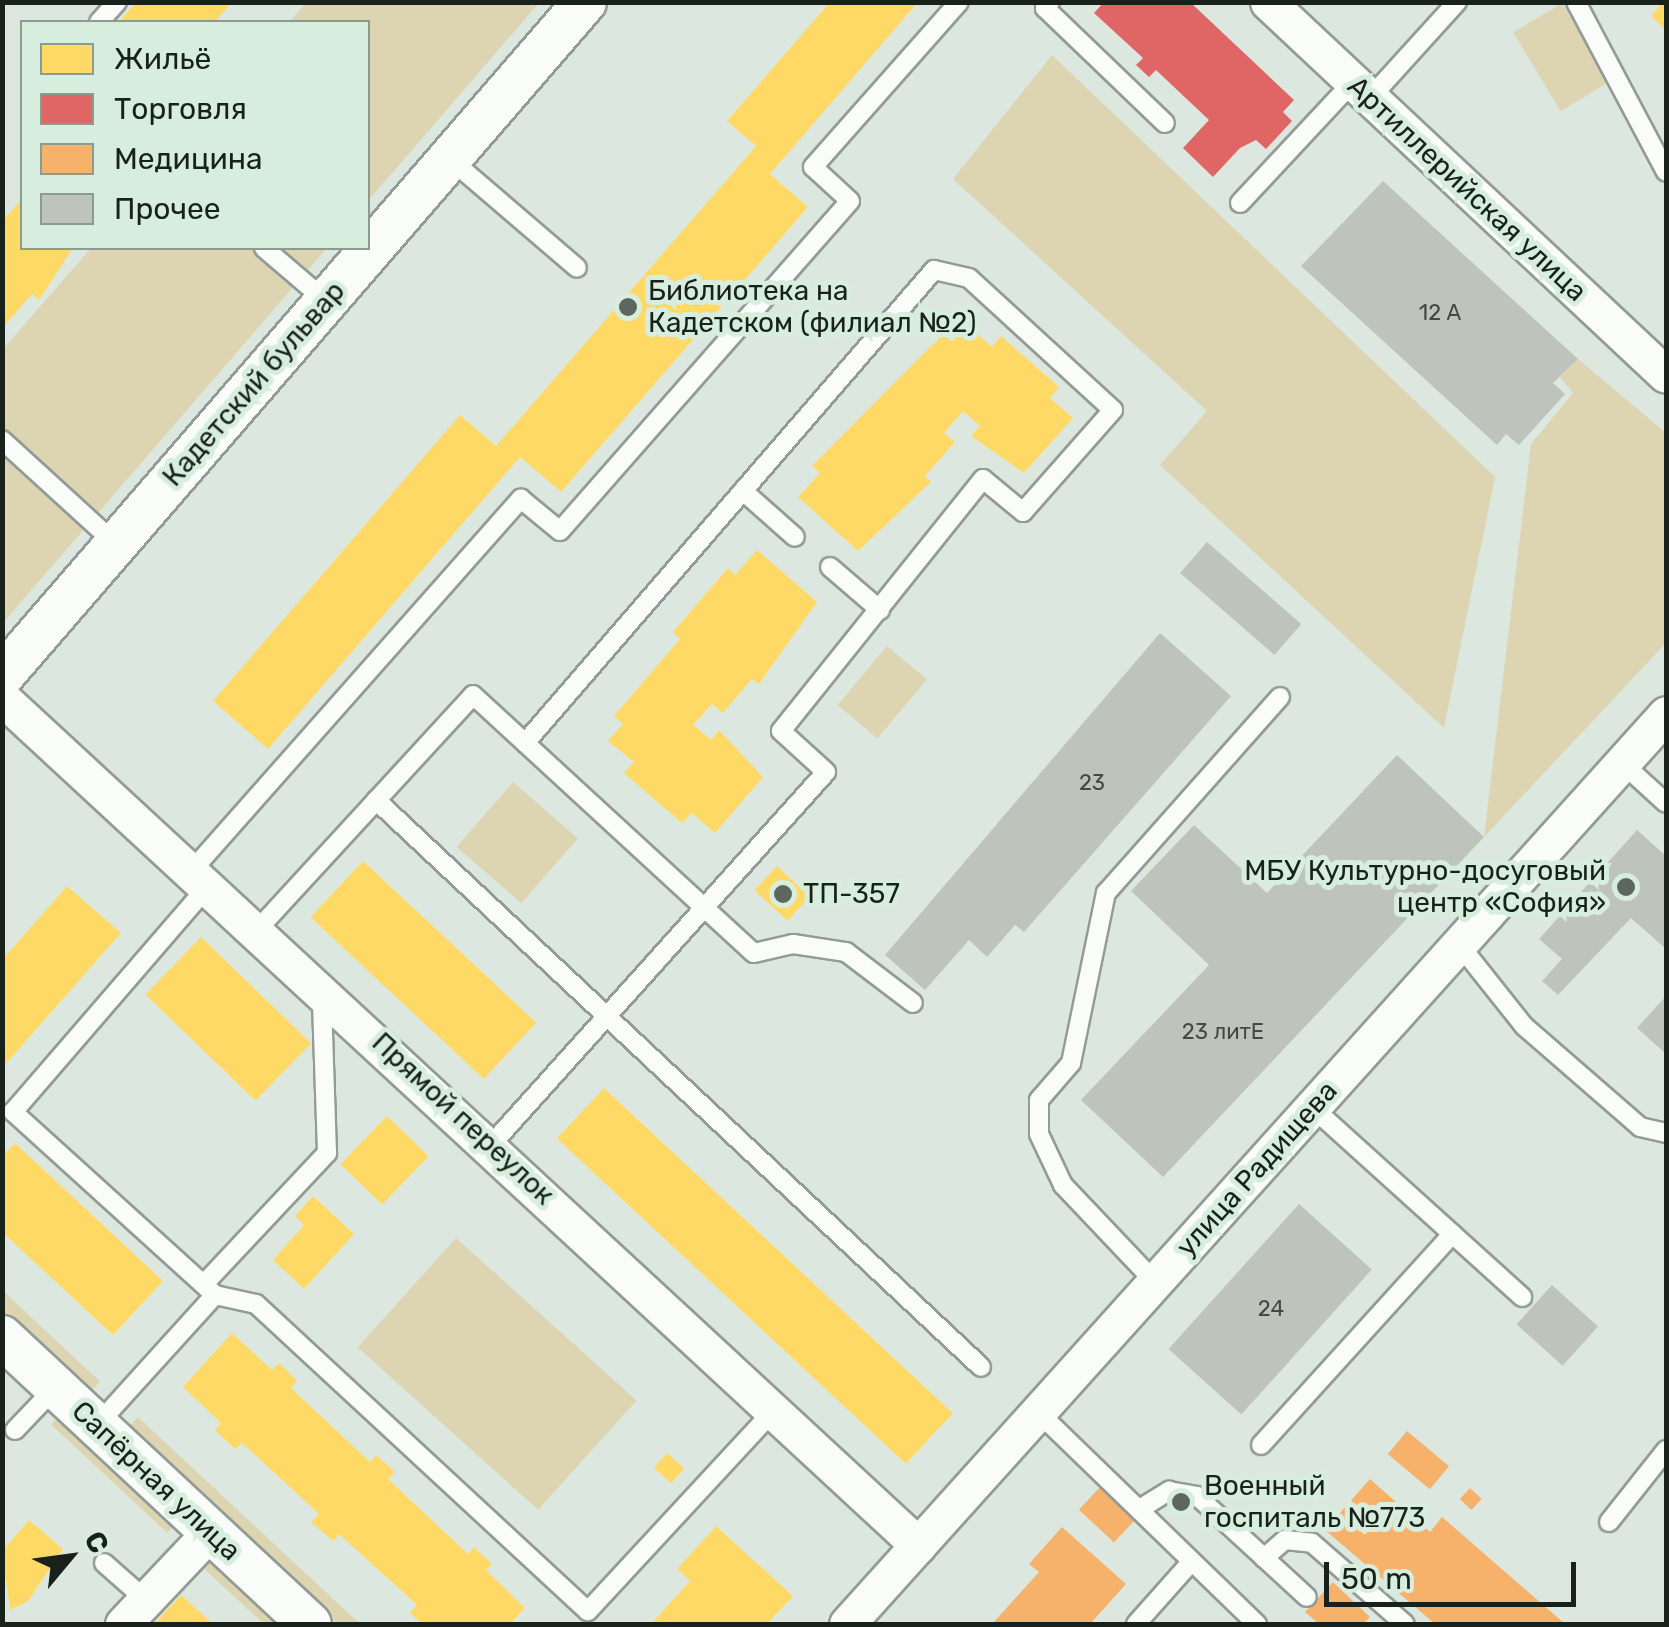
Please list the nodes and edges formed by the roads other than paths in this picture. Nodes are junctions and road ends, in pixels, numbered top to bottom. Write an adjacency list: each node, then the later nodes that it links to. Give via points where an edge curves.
1 (585, 2): 9 (street, Кадетский бульвар)
2 (959, 2): 30 (lane, via 812,168 850,201 560,531 521,500)
3 (1050, 2): 8 (lane, via 1045,8)
4 (1268, 2): 7 (street, Артиллерийская улица)
5 (1457, 2): 7 (lane)
6 (1576, 2): 10 (lane)
7 (1362, 90): 11 (lane); 15 (street, Артиллерийская улица)
8 (1165, 123)
9 (450, 158): 13 (lane); 14 (street, Кадетский бульвар)
10 (1666, 172)
11 (1240, 203)
12 (266, 250): 14 (lane)
13 (578, 268)
14 (326, 302): 19 (street, Кадетский бульвар)
15 (1666, 375)
16 (2, 440): 19 (lane)
17 (743, 491): 18 (lane); 21 (lane, via 934,270 969,278 1113,410 1023,512 984,480); 26 (lane)
18 (795, 537)
19 (116, 544): 22 (street, Кадетский бульвар)
20 (830, 566): 21 (lane)
21 (880, 610): 31 (lane, via 781,731 826,772)
22 (2, 676)
23 (1280, 697): 41 (lane, via 1106,892 1071,1063 1038,1100 1039,1134 1063,1185)
24 (2, 698): 30 (street, Прямой переулок)
25 (1666, 714): 27 (street, улица Радищева)
26 (525, 744): 28 (lane, via 472,695); 31 (lane)
27 (1622, 763): 29 (lane); 33 (street, улица Радищева)
28 (376, 800): 32 (lane); 36 (lane)
29 (1666, 803)
30 (203, 875): 32 (street, Прямой переулок); 42 (lane, via 13,1112)
31 (706, 909): 35 (lane, via 754,952 793,944 846,952); 36 (lane)
32 (259, 928): 34 (street, Прямой переулок)
33 (1458, 944): 37 (street, улица Радищева); 38 (lane, via 1524,1026 1640,1127)
34 (320, 985): 39 (street, Прямой переулок); 42 (lane, via 327,1153)
35 (913, 1003)
36 (607, 1018): 39 (lane); 45 (lane)
37 (1313, 1108): 40 (lane); 41 (street, улица Радищева)
38 (1666, 1133)
39 (491, 1145): 47 (street, Прямой переулок)
40 (1452, 1234): 43 (lane); 51 (lane)
41 (1155, 1282): 48 (street, улица Радищева)
42 (210, 1290): 47 (lane, via 256,1304 588,1611); 49 (lane)
43 (1522, 1296)
44 (2, 1336): 46 (street, Сапёрная улица)
45 (981, 1367)
46 (56, 1387): 49 (street, Сапёрная улица); 50 (lane)
47 (772, 1412): 56 (street, Прямой переулок)
48 (1038, 1412): 53 (lane); 56 (street, улица Радищева)
49 (97, 1425): 55 (street, Сапёрная улица)
50 (14, 1430)
51 (1261, 1445)
52 (1666, 1450): 54 (lane)
53 (1143, 1506): 57 (lane, via 1169,1490 1197,1496); 58 (lane)
54 (1609, 1522)
55 (210, 1532): 61 (street); 62 (street, Сапёрная улица)
56 (918, 1545): 63 (street, улица Радищева)
57 (1264, 1558): 60 (lane); 66 (lane, via 1286,1540 1312,1543)
58 (1192, 1561): 64 (lane); 65 (lane)
59 (104, 1562): 61 (lane)
60 (1307, 1597)
61 (134, 1612)
62 (310, 1624)
63 (847, 1624)
64 (1136, 1624)
65 (1258, 1624)
66 (1405, 1624)

